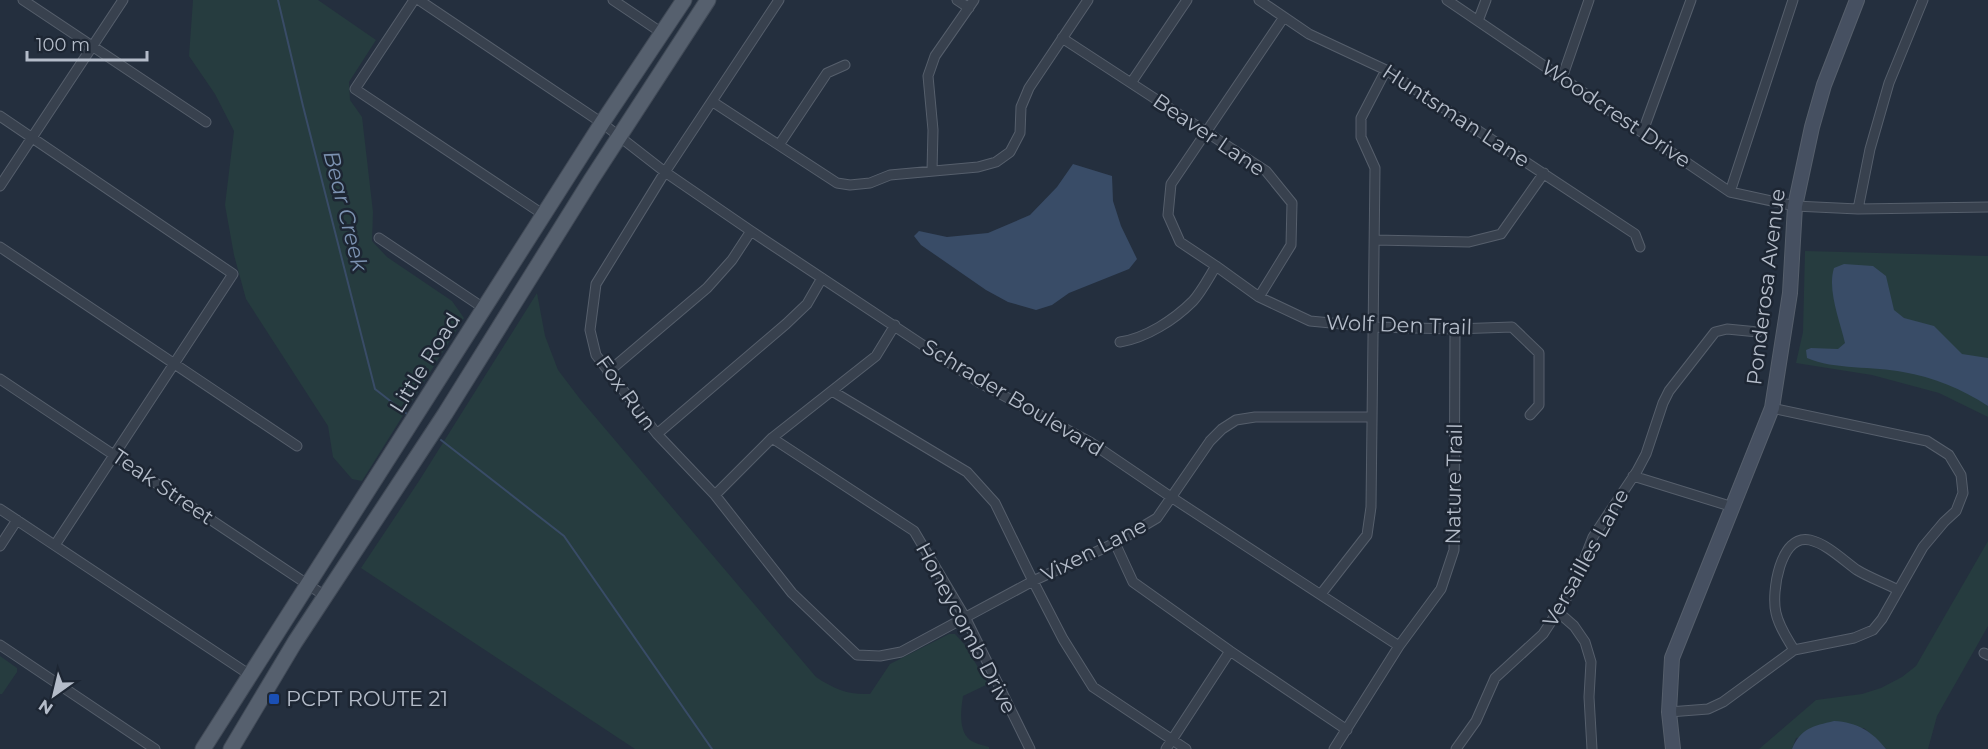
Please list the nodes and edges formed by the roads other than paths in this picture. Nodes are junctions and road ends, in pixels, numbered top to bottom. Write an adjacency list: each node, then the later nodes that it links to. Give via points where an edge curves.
1 (23, 0): 25 (street)
2 (123, 0): 25 (street)
3 (414, 0): 47 (street, via 355,89)
4 (419, 0): 33 (street, Schrader Boulevard)
5 (613, 0): 23 (street)
6 (684, 0): 23 (main road, Little Road)
7 (708, 0): 37 (main road, Little Road)
8 (779, 0): 30 (street, Fox Run)
9 (957, 0): 20 (street)
10 (1088, 0): 24 (street)
11 (1188, 0): 29 (street)
12 (1259, 0): 21 (street, Huntsman Lane)
13 (1447, 0): 22 (street, Woodcrest Drive)
14 (1486, 0): 22 (street)
15 (1589, 0): 28 (street)
16 (1690, 0): 35 (street)
17 (1793, 0): 43 (street)
18 (1857, 0): 44 (street, Ponderosa Avenue, via 1824,85)
19 (1923, 0): 46 (street, via 1889,83)
20 (971, 4): 39 (street, via 935,56 928,76)
21 (1284, 17): 27 (street, Huntsman Lane, via 1309,34); 34 (street, Wolf Den Trail)
22 (1478, 21): 28 (street, Woodcrest Drive)
23 (662, 33): 33 (main road, Little Road)
24 (1062, 38): 29 (street, Beaver Lane); 39 (street, via 1029,88 1022,107 1020,133 1010,152 996,162 978,167)
25 (92, 46): 32 (street); 36 (street)
26 (845, 65): 38 (street, via 827,73)
27 (1386, 70): 41 (street, Huntsman Lane); 50 (street, via 1361,118 1360,136 1375,168)
28 (1562, 78): 35 (street, Woodcrest Drive)
29 (1131, 83): 34 (street, Beaver Lane)
30 (713, 102): 38 (street); 40 (street, Fox Run)
31 (0, 117): 36 (street)
32 (206, 122)
33 (602, 123): 37 (street, Schrader Boulevard); 47 (main road, Little Road)
34 (1206, 132): 53 (street, Wolf Den Trail, via 1171,184 1168,215 1180,242); 55 (street, Beaver Lane, via 1266,171 1292,203 1292,245)
35 (1643, 132): 43 (street, Woodcrest Drive)
36 (32, 138): 42 (street); 62 (street, via 233,274)
37 (618, 138): 40 (street, Schrader Boulevard); 86 (main road, Little Road)
38 (779, 144): 39 (street, via 837,183 870,183 890,175)
39 (932, 171)
40 (666, 172): 48 (street, Schrader Boulevard); 63 (street, Fox Run, via 596,284 590,330 596,355)
41 (1544, 173): 50 (street, via 1501,234 1470,242); 52 (street, Huntsman Lane, via 1635,234)
42 (0, 186)
43 (1730, 192): 44 (street, Woodcrest Drive)
44 (1795, 206): 46 (street, Woodcrest Drive); 66 (street, Ponderosa Avenue, via 1790,293)
45 (1988, 207): 46 (street, Woodcrest Drive)
46 (1858, 210)
47 (544, 215): 56 (main road, Little Road)
48 (751, 231): 54 (street, Schrader Boulevard); 63 (street, via 707,288)
49 (379, 238): 56 (street)
50 (1375, 240): 58 (street)
51 (0, 247): 62 (street)
52 (1640, 247)
53 (1216, 266): 55 (street, Wolf Den Trail); 61 (street, via 1194,300 1135,340)
54 (822, 278): 57 (street, Schrader Boulevard); 69 (street, via 807,304 786,324)
55 (1259, 297): 58 (street, Wolf Den Trail, via 1310,321)
56 (485, 309): 83 (main road, Little Road)
57 (895, 326): 65 (street, via 876,356); 75 (street, Schrader Boulevard, via 980,383 1090,442)
58 (1373, 327): 59 (street, Wolf Den Trail); 68 (street)
59 (1455, 329): 67 (street, Wolf Den Trail, via 1512,327 1539,353 1539,405); 90 (street, Nature Trail, via 1454,550 1441,589)
60 (1758, 333): 73 (street, Versailles Lane, via 1727,329 1712,334 1663,403 1646,454)
61 (1120, 342)
62 (174, 364): 71 (street); 72 (street)
63 (608, 372): 69 (street, Fox Run)
64 (0, 379): 72 (street, Teak Street)
65 (832, 391): 70 (street); 82 (street, via 967,472 995,503)
66 (1772, 408): 76 (street, Ponderosa Avenue); 84 (street, via 1927,441 1949,455 1961,475 1963,493 1956,511 1923,547)
67 (1530, 415)
68 (1372, 417): 75 (street, Vixen Lane, via 1236,420 1210,441); 85 (street, via 1367,535)
69 (657, 434): 74 (street, Fox Run)
70 (772, 438): 74 (street); 88 (street, Honeycomb Drive, via 914,531)
71 (297, 446)
72 (114, 455): 81 (street); 83 (street, Teak Street)
73 (1634, 476): 76 (street, Versailles Lane); 87 (street, Versailles Lane, via 1593,537 1573,588)
74 (715, 495): 93 (street, Fox Run, via 792,593)
75 (1171, 498): 79 (street, Vixen Lane, via 1157,518); 85 (street, Schrader Boulevard)
76 (1733, 507): 95 (street, Ponderosa Avenue, via 1672,658)
77 (0, 509): 78 (street)
78 (17, 520): 80 (street); 81 (street)
79 (1115, 543): 82 (street, Vixen Lane); 92 (street, via 1133,582)
80 (0, 546)
81 (55, 546): 94 (street)
82 (1032, 581): 88 (street, Vixen Lane); 97 (street, via 1093,687)
83 (308, 585): 86 (street, Teak Street); 94 (main road, Little Road)
84 (1898, 590): 91 (street, via 1873,630 1854,638); 91 (street, via 1811,540 1793,544 1776,575 1774,600 1782,630)
85 (1321, 594): 90 (street, Schrader Boulevard)
86 (325, 596): 100 (main road, Little Road)
87 (1558, 612): 105 (street, Versailles Lane, via 1542,634 1495,678 1476,721); 106 (street, via 1574,626 1591,662)
88 (965, 617): 93 (street, Vixen Lane, via 901,652); 101 (street, Honeycomb Drive)
89 (0, 645): 98 (street)
90 (1399, 646): 96 (street, Nature Trail)
91 (1794, 650): 95 (street, via 1723,702 1708,709)
92 (1230, 651): 96 (street); 97 (street)
93 (857, 656)
94 (250, 675): 99 (main road, Little Road)
95 (1669, 712): 107 (street, Ponderosa Avenue)
96 (1347, 730): 104 (street, Nature Trail)
97 (1172, 740): 102 (street); 103 (street)
98 (155, 749)
99 (203, 749)
100 (231, 749)
101 (1030, 749)
102 (1166, 749)
103 (1186, 749)
104 (1334, 749)
105 (1456, 749)
106 (1592, 749)
107 (1673, 749)

